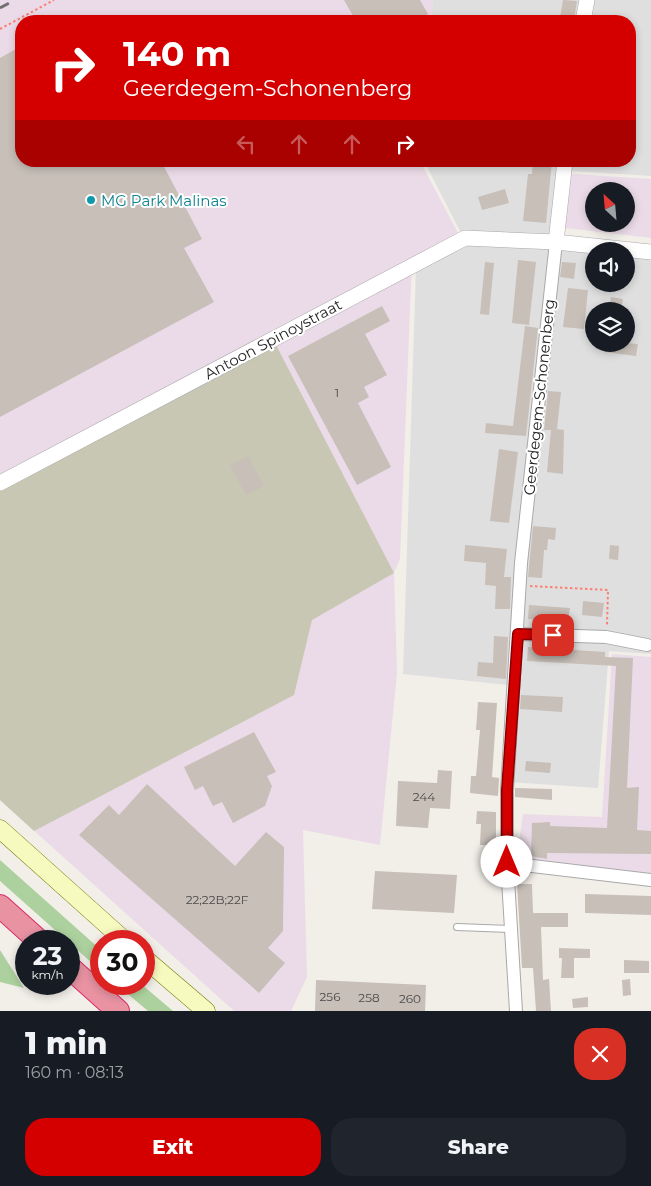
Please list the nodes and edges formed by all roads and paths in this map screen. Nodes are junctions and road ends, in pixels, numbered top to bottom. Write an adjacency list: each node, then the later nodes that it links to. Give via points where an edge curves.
1 (54, 0): 3 (path)
2 (588, 0): 4 (street)
3 (26, 15)
4 (584, 15)
5 (15, 21): 6 (path)
6 (0, 29)
7 (564, 167): 8 (street, Geerdegem-Schonenberg)
8 (556, 242): 9 (street, Antoon Spinoystraat); 10 (street, Antoon Spinoystraat, via 465,238); 12 (street, Geerdegem-Schonenberg, via 521,562)
9 (651, 252)
10 (0, 483)
11 (530, 586): 13 (path, via 608,590)
12 (518, 634): 13 (street); 16 (street, Geerdegem-Schonenberg, via 507,790)
13 (606, 637): 14 (street)
14 (647, 645)
15 (0, 830): 22 (main road)
16 (507, 862): 17 (street); 20 (street, Geerdegem-Schonenberg)
17 (651, 880)
18 (0, 906): 21 (highway)
19 (456, 927): 20 (lane)
20 (510, 928): 27 (street, Geerdegem-Schonenberg)
21 (27, 930)
22 (113, 930)
23 (155, 967): 26 (main road)
24 (80, 978): 25 (highway)
25 (118, 1011)
26 (206, 1011)
27 (516, 1011)

